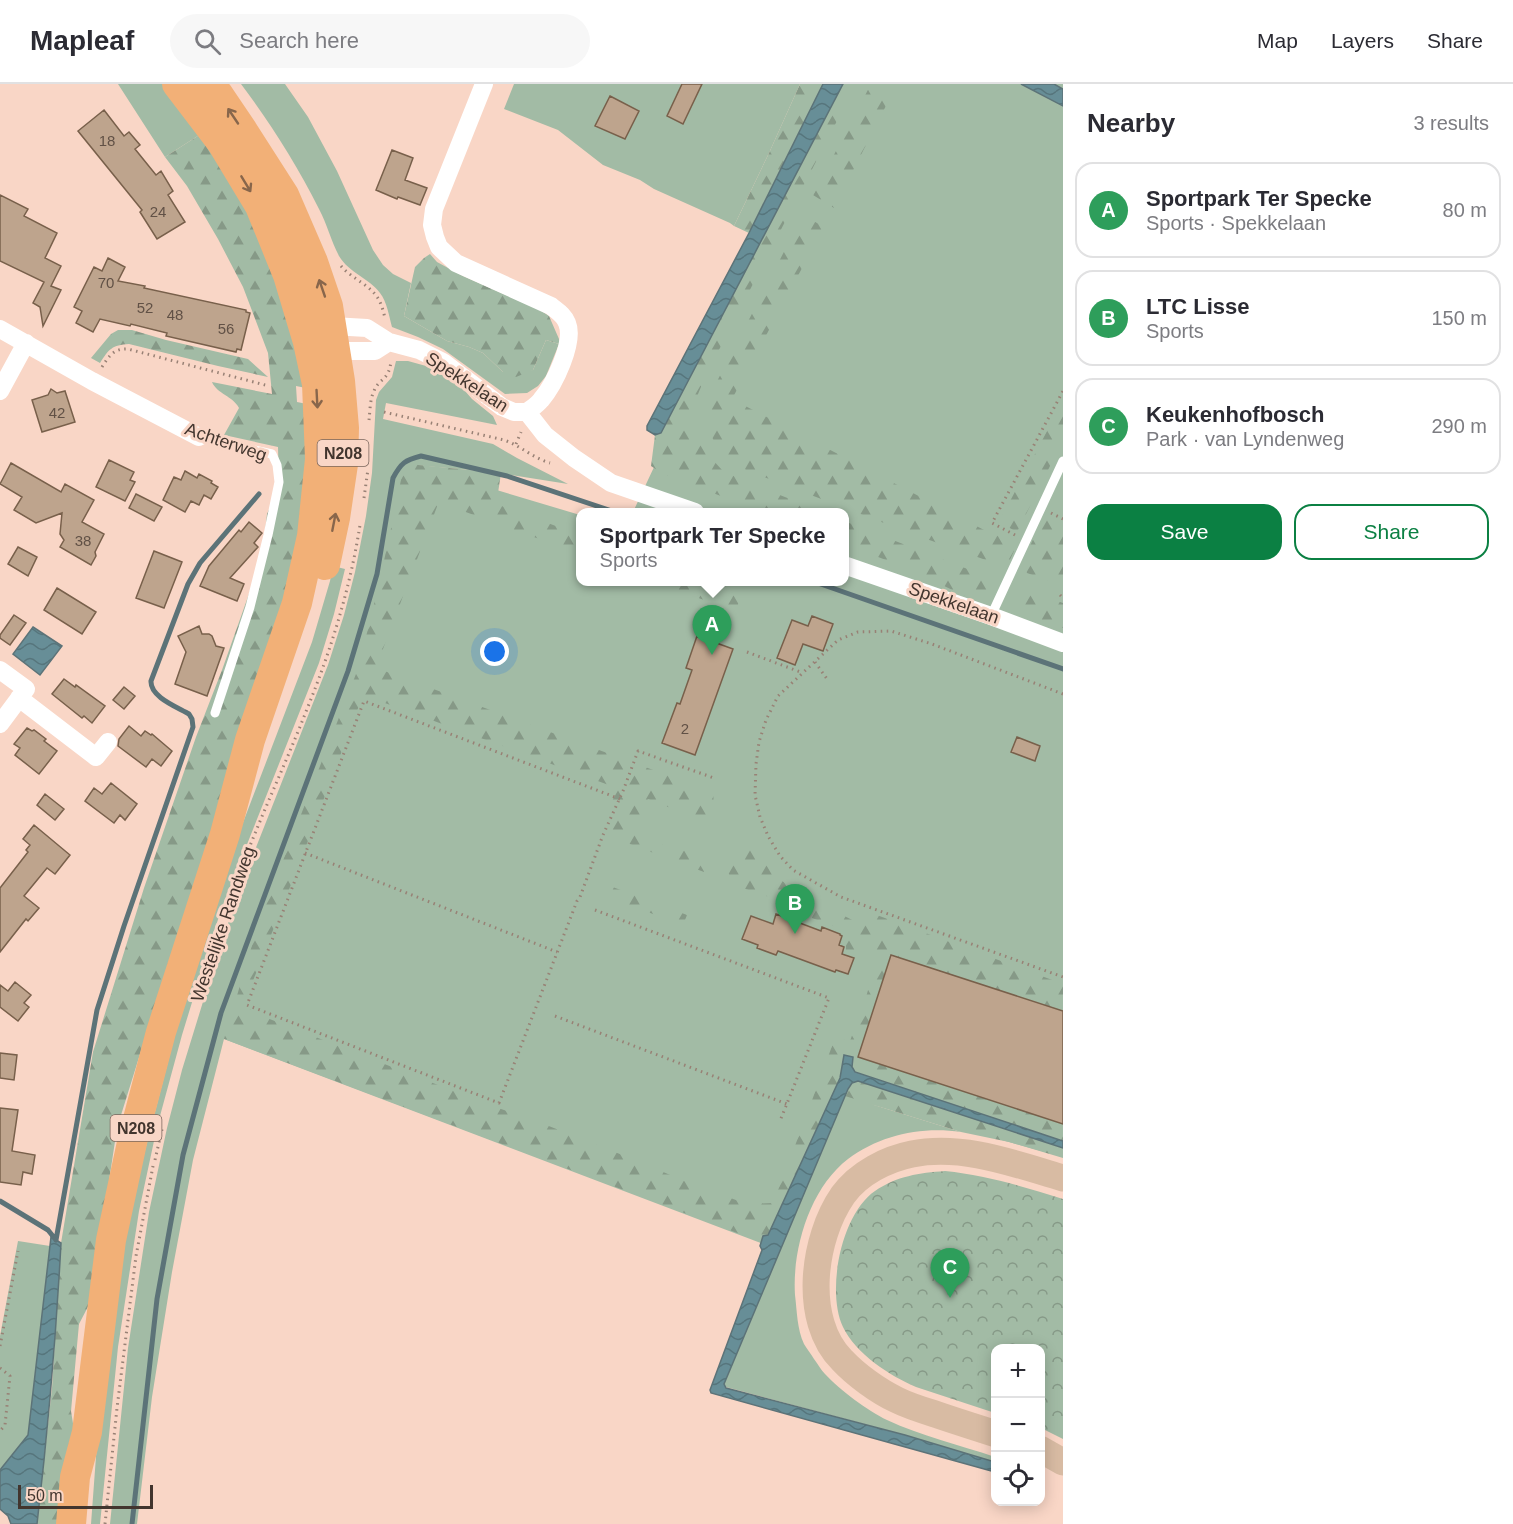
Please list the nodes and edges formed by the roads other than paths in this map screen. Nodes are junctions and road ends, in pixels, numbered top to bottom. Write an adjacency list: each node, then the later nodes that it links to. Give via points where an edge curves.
1 (177, 84): 5 (main road, Westelijke Randweg / N208, one-way to 5, via 222,142 260,206 288,275)
2 (209, 84): 5 (main road, Westelijke Randweg / N208, one-way to 2, via 328,306 284,195)
3 (484, 84): 9 (street, via 434,208 432,225 439,247 456,263 551,306 568,324 566,351 550,388)
4 (0, 329): 7 (street, Achterweg)
5 (325, 340): 6 (street, via 375,351); 6 (street, Spekkelaan, via 367,328); 22 (main road, Westelijke Randweg / N208, via 317,384 320,459 312,536 297,603 250,740 225,834 161,1032 133,1138 111,1240)
6 (389, 342): 9 (street, Spekkelaan, via 419,350 442,362 502,407)
7 (26, 343): 8 (street); 10 (street, Achterweg)
8 (0, 391)
9 (527, 412): 12 (street, Spekkelaan, via 545,435 611,483)
10 (199, 437): 18 (lane, Achterweg, via 272,454 279,482 250,607)
11 (1063, 461): 14 (lane)
12 (681, 508)
13 (849, 567): 14 (street, Spekkelaan)
14 (991, 616): 15 (street, Spekkelaan)
15 (1063, 644)
16 (0, 670): 17 (street, via 26,689)
17 (19, 698): 19 (street); 20 (street, via 96,757)
18 (215, 713)
19 (0, 724)
20 (108, 742)
21 (1063, 1178): 23 (street, via 972,1154 912,1154 883,1163 861,1176 844,1194 824,1234 817,1262 818,1314 824,1335 840,1359 895,1400)
22 (87, 1432): 26 (main road, Westelijke Randweg / N208, via 75,1477); 27 (main road, Westelijke Randweg / N208, via 89,1479)
23 (991, 1432)
24 (1045, 1451): 25 (street)
25 (1063, 1462)
26 (71, 1524)
27 (85, 1524)

